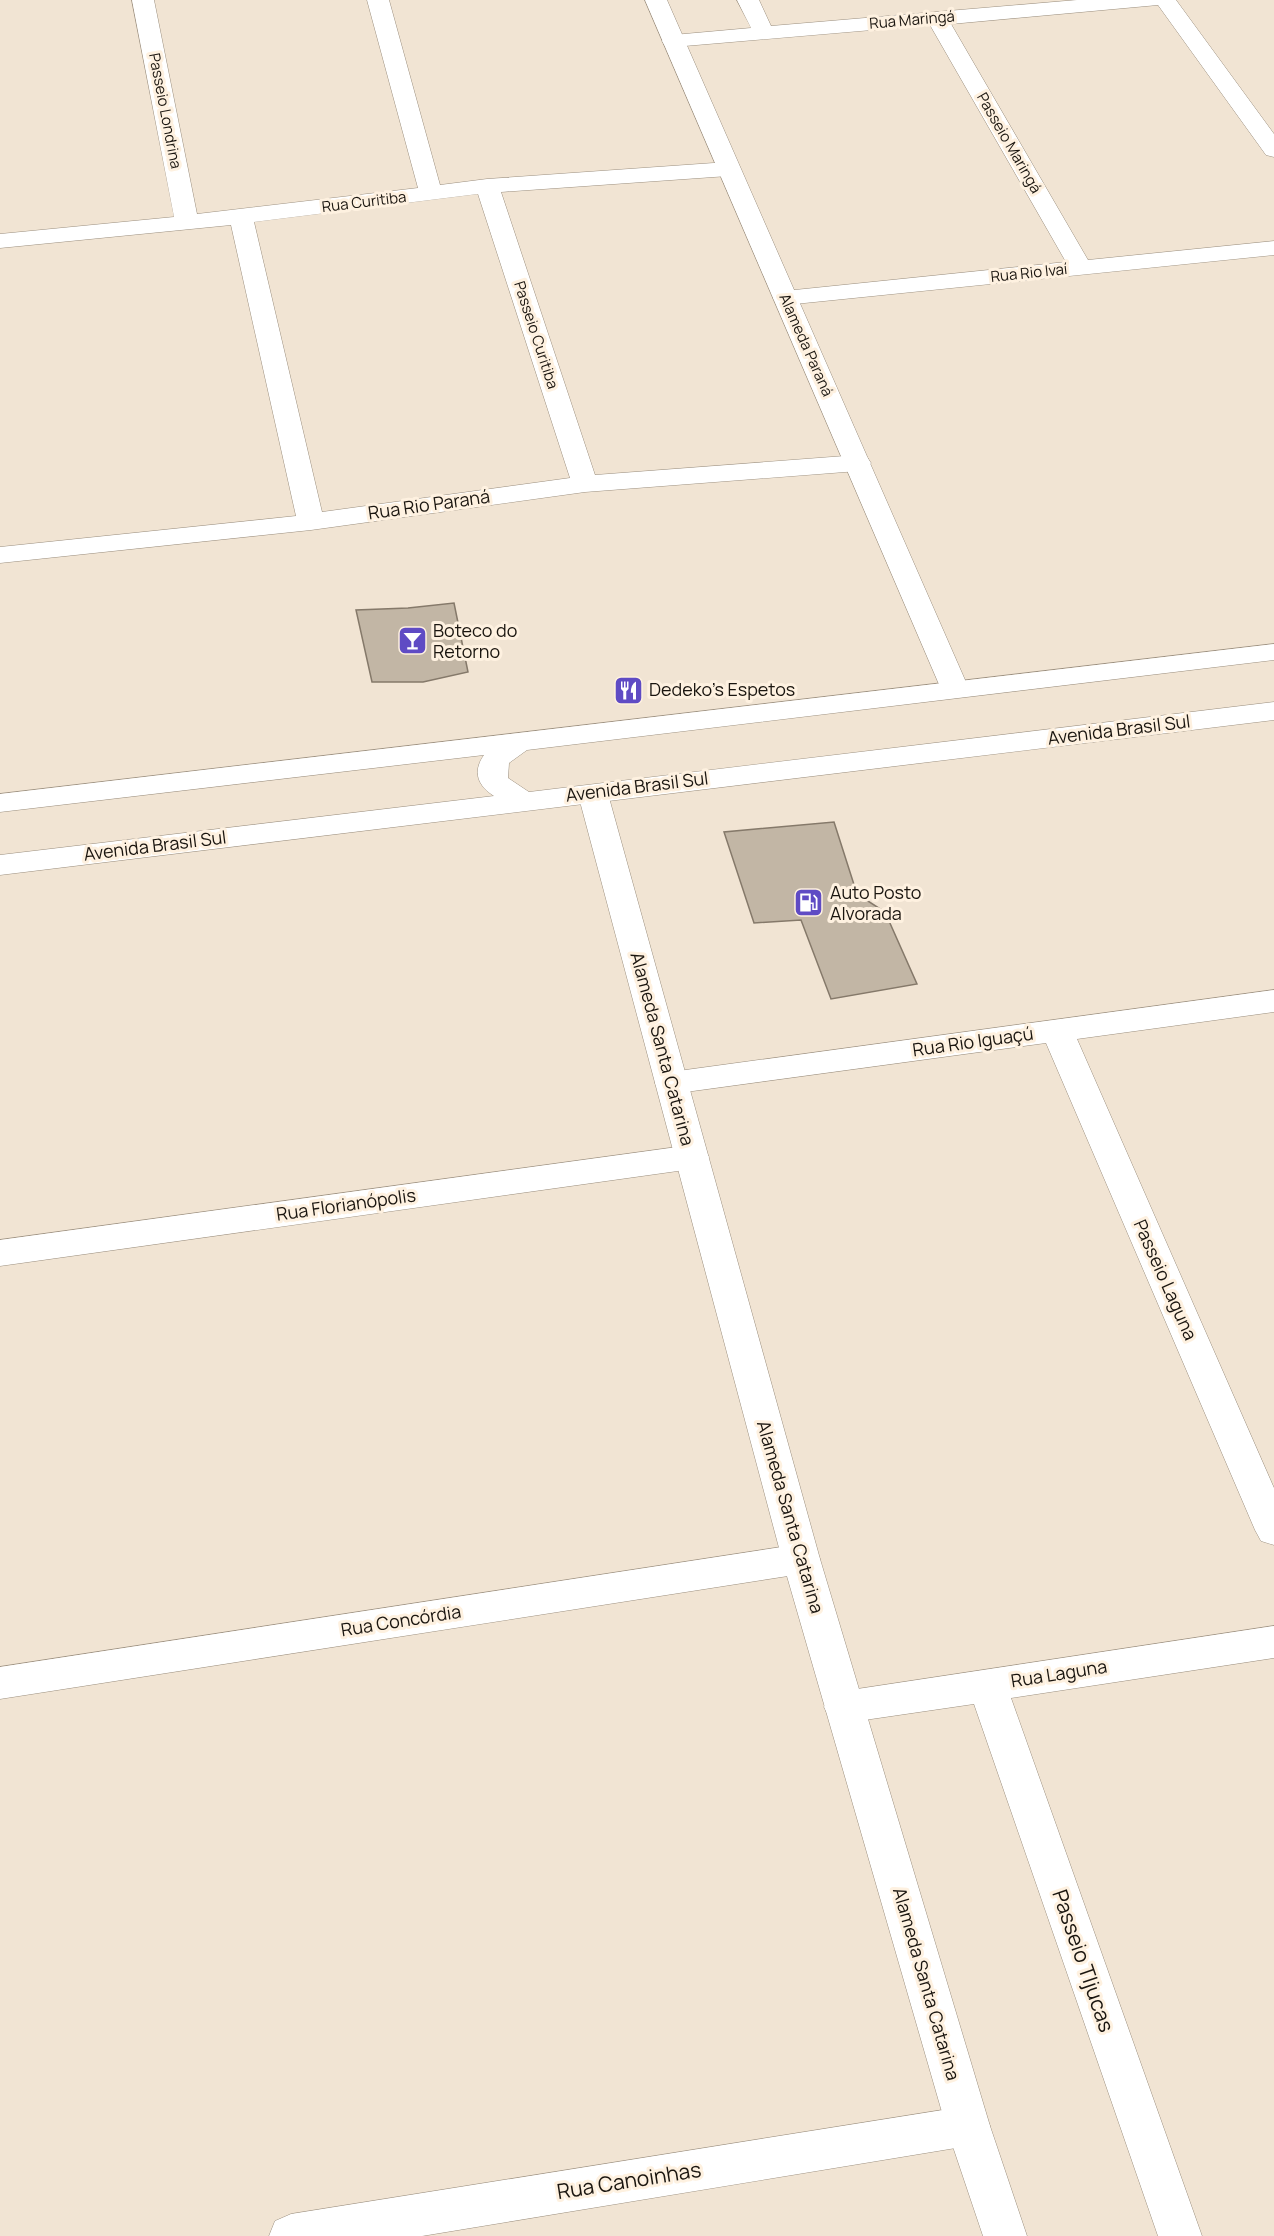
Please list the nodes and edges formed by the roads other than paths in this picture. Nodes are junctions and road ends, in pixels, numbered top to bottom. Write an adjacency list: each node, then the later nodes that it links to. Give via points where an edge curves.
1 (143, 0): 16 (street, Passeio Londrina)
2 (378, 0): 14 (street)
3 (656, 0): 10 (street, Alameda Paraná)
4 (748, 0): 9 (street)
5 (1151, 0): 7 (street, Rua Maringá)
6 (1165, 0): 11 (street)
7 (1063, 4): 8 (street, Rua Maringá)
8 (937, 18): 9 (street, Rua Maringá); 19 (street, Passeio Maringá)
9 (764, 33): 10 (street, Rua Maringá)
10 (673, 41): 12 (street, Alameda Paraná)
11 (1274, 150)
12 (728, 169): 13 (street, Rua Curitiba); 20 (street, Alameda Paraná)
13 (487, 186): 14 (street, Rua Curitiba); 22 (street, Passeio Curitiba)
14 (431, 193): 15 (street, Rua Curitiba)
15 (241, 217): 16 (street, Rua Curitiba); 23 (street)
16 (187, 223): 17 (street, Rua Curitiba)
17 (0, 241)
18 (1274, 248): 19 (street, Rua Rio Ivaí)
19 (1081, 268): 20 (street, Rua Rio Ivaí)
20 (785, 298): 21 (street, Alameda Paraná)
21 (858, 463): 22 (street, Rua Rio Paraná); 26 (street, Alameda Paraná)
22 (585, 483): 23 (street, Rua Rio Paraná)
23 (312, 522): 24 (street, Rua Rio Paraná)
24 (1, 546)
25 (1274, 652): 26 (street)
26 (955, 689): 28 (street)
27 (1274, 711): 29 (street, Avenida Brasil Sul)
28 (520, 741): 30 (street, via 495,760 493,782); 31 (street)
29 (593, 794): 30 (street, Avenida Brasil Sul); 35 (street, Alameda Santa Catarina)
30 (523, 801): 32 (street, Avenida Brasil Sul)
31 (0, 803)
32 (0, 865)
33 (1274, 1001): 34 (street, Rua Rio Iguaçú)
34 (1057, 1031): 35 (street, Rua Rio Iguaçú); 38 (street, Passeio Laguna)
35 (671, 1083): 36 (street, Alameda Santa Catarina)
36 (692, 1157): 37 (street, Rua Florianópolis); 39 (street, Alameda Santa Catarina)
37 (0, 1253)
38 (1274, 1530)
39 (801, 1559): 41 (street, Rua Concórdia); 43 (street, Alameda Santa Catarina)
40 (1274, 1642): 42 (street, Rua Laguna)
41 (0, 1683)
42 (987, 1685): 43 (street, Rua Laguna); 47 (street, Passeio TIjucas)
43 (844, 1707): 44 (street, Alameda Santa Catarina)
44 (968, 2126): 45 (street, Rua Canoinhas); 46 (street, Alameda Santa Catarina)
45 (291, 2236)
46 (1005, 2236)
47 (1180, 2236)

